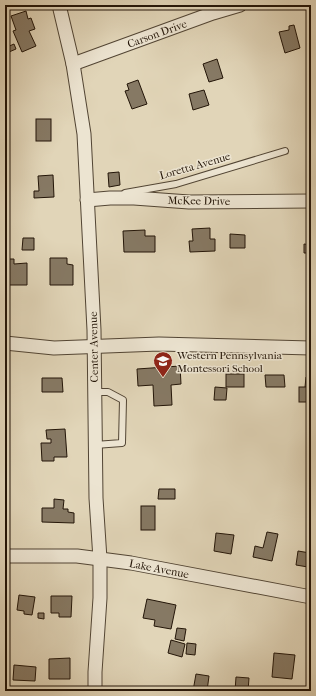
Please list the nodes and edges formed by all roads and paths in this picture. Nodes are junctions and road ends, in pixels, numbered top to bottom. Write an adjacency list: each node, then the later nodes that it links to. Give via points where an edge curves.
1 (59, 5): 3 (street, Center Avenue)
2 (240, 5): 3 (street, Carson Drive)
3 (74, 64): 6 (street, Center Avenue, via 84,134)
4 (285, 151): 5 (lane, Loretta Avenue, via 176,184)
5 (110, 198): 6 (street, McKee Drive); 7 (street, McKee Drive, via 221,203)
6 (87, 200): 9 (street, Center Avenue)
7 (311, 201)
8 (5, 342): 9 (street, via 54,348)
9 (95, 347): 10 (street, via 159,344); 11 (street, Center Avenue)
10 (311, 348)
11 (95, 392): 12 (street, Center Avenue); 12 (lane, via 108,392 122,400 122,443)
12 (95, 444): 14 (street, Center Avenue)
13 (5, 556): 14 (street, Lake Avenue, via 78,556)
14 (100, 559): 15 (street, Lake Avenue); 16 (street, Center Avenue)
15 (311, 597)
16 (95, 691)

